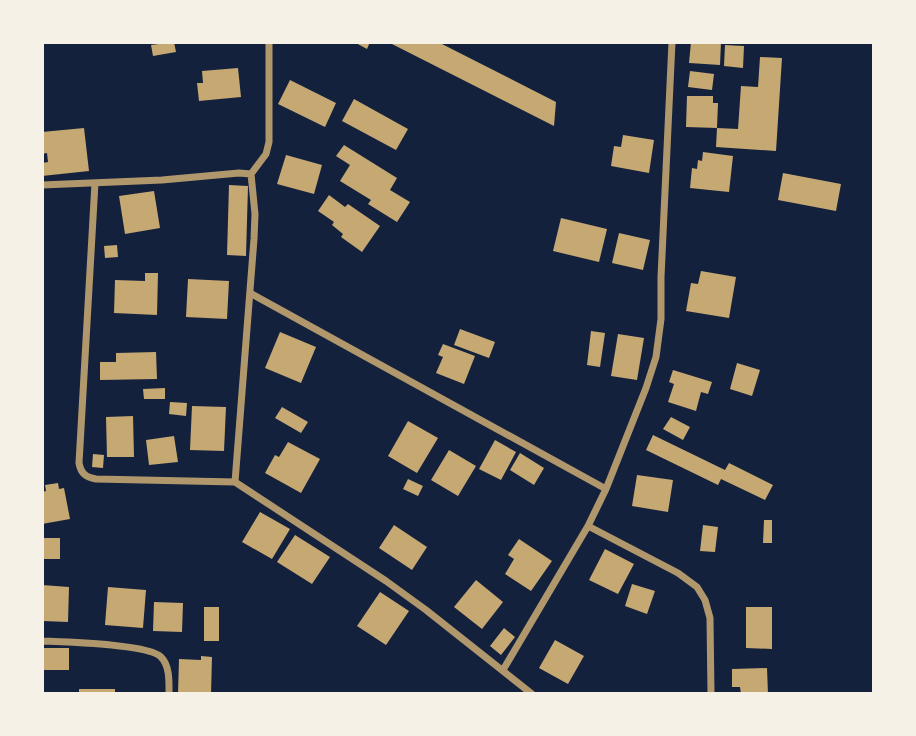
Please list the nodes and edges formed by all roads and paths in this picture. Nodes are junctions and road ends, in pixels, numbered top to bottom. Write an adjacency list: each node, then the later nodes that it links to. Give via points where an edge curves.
1 (269, 42): 3 (street, via 269,142)
2 (672, 42): 8 (street, via 656,356)
3 (251, 174): 4 (street); 6 (street, via 255,214)
4 (95, 183): 5 (street); 7 (street, via 81,470 96,480)
5 (42, 185)
6 (250, 293): 7 (street); 8 (street)
7 (235, 482): 11 (street, via 386,581)
8 (606, 489): 9 (street)
9 (587, 526): 11 (street); 14 (street, via 696,587 710,618)
10 (42, 641): 12 (street, via 157,653 168,671)
11 (503, 670): 13 (street)
12 (169, 694)
13 (532, 694)
14 (711, 694)

